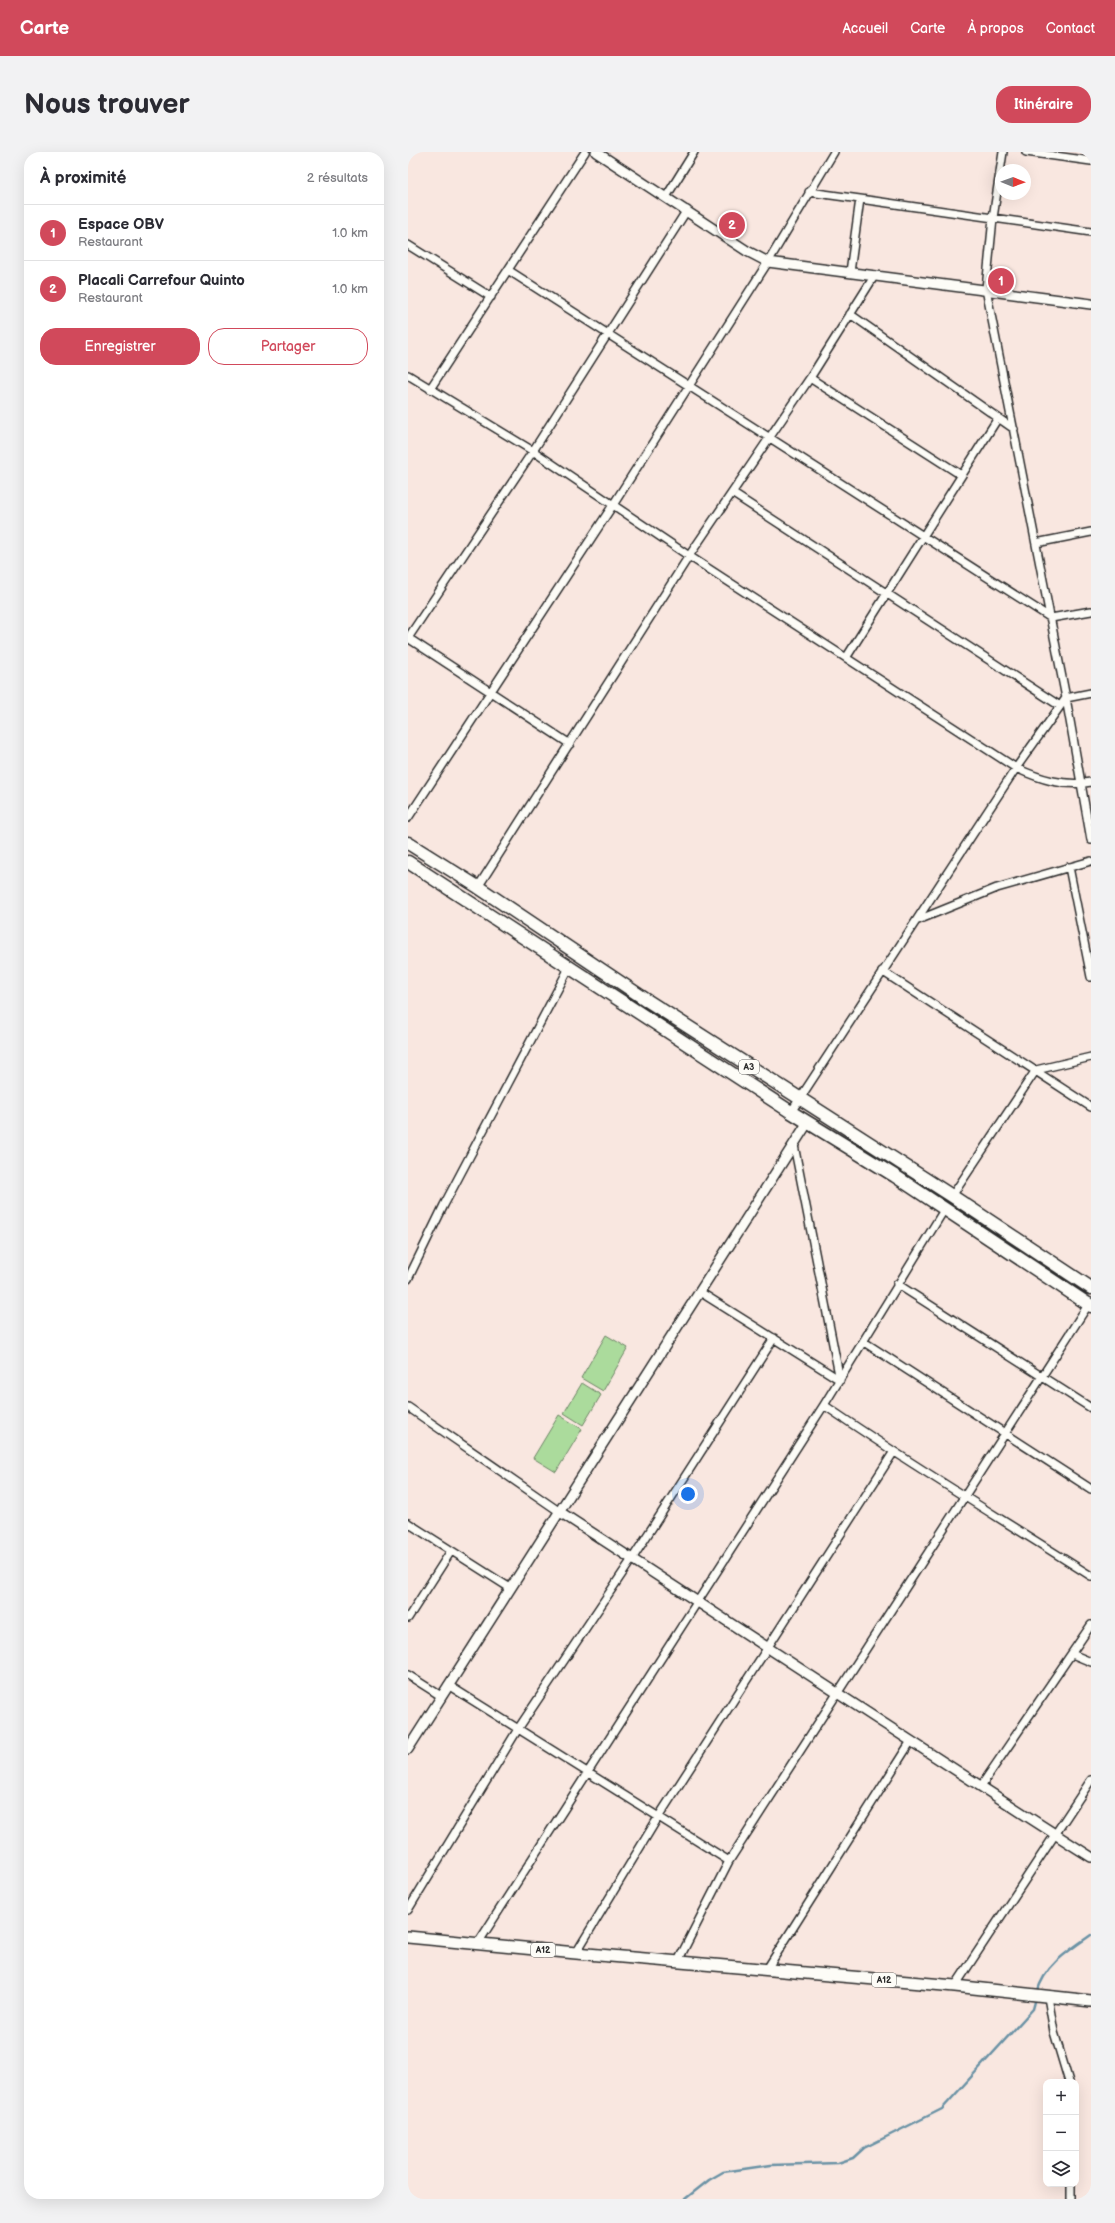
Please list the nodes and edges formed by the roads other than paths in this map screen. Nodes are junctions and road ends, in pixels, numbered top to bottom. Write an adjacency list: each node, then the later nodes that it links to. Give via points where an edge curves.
1 (585, 152): 16 (street)
2 (596, 152): 9 (street)
3 (694, 152): 9 (street)
4 (834, 152): 8 (street)
5 (1003, 152): 12 (street)
6 (1026, 152): 7 (street)
7 (1091, 161)
8 (809, 192): 10 (street); 15 (street)
9 (666, 197): 11 (street)
10 (860, 199): 12 (street); 17 (street)
11 (687, 210): 15 (street, via 747,251); 23 (street)
12 (993, 218): 13 (street); 19 (street)
13 (1091, 232)
14 (408, 245): 20 (street)
15 (768, 262): 17 (street); 26 (street)
16 (508, 270): 20 (street); 23 (street)
17 (850, 272): 18 (street)
18 (875, 275): 19 (street); 22 (street)
19 (986, 289): 21 (street); 29 (street)
20 (491, 296): 27 (street)
21 (1091, 304)
22 (850, 314): 25 (street); 28 (street)
23 (607, 333): 26 (street); 31 (street)
24 (408, 375): 27 (street)
25 (810, 378): 30 (street); 32 (street)
26 (688, 386): 30 (street); 34 (street)
27 (430, 389): 31 (street)
28 (998, 418): 29 (street); 32 (street)
29 (1014, 429): 37 (street)
30 (769, 438): 33 (street); 36 (street)
31 (533, 451): 34 (street); 42 (street)
32 (961, 475): 36 (street)
33 (732, 493): 38 (street); 39 (street)
34 (613, 505): 38 (street); 44 (street)
35 (1091, 532): 37 (street)
36 (922, 537): 39 (street); 41 (street)
37 (1036, 543): 41 (street)
38 (689, 556): 43 (street); 48 (street)
39 (886, 592): 43 (street); 47 (street)
40 (1091, 611): 41 (street)
41 (1051, 618): 46 (street)
42 (408, 638): 44 (street)
43 (846, 658): 49 (street)
44 (491, 692): 48 (street); 52 (street)
45 (1091, 693): 46 (street)
46 (1066, 698): 47 (street); 51 (street)
47 (1060, 706): 49 (street)
48 (570, 744): 58 (street)
49 (1016, 768): 51 (street, via 1045,781); 59 (street)
50 (1091, 782): 51 (street)
51 (1081, 784): 53 (street)
52 (408, 818)
53 (1091, 840)
54 (408, 843): 58 (highway, A3)
55 (1091, 861): 57 (street)
56 (408, 862): 60 (highway, A3)
57 (1069, 867): 59 (street, via 997,888); 62 (street)
58 (478, 887): 65 (highway, A3)
59 (918, 920): 61 (street)
60 (569, 968): 67 (highway, A3); 72 (street, via 444,1205)
61 (882, 971): 64 (street); 65 (street)
62 (1091, 977)
63 (1091, 1057): 64 (street)
64 (1036, 1070): 66 (street); 70 (street)
65 (800, 1100): 67 (street); 70 (highway, A3)
66 (1091, 1107)
67 (791, 1112): 68 (highway, A3)
68 (808, 1122): 69 (street); 71 (highway, A3)
69 (794, 1145): 75 (street); 80 (street)
70 (952, 1196): 74 (highway, A3)
71 (944, 1210): 73 (street); 76 (highway, A3)
72 (408, 1279)
73 (897, 1284): 78 (street); 79 (street)
74 (1091, 1288)
75 (700, 1292): 77 (street); 88 (street)
76 (1090, 1304): 79 (street)
77 (774, 1338): 80 (street); 91 (street)
78 (864, 1342): 80 (street); 84 (street)
79 (1042, 1376): 82 (street); 84 (street)
80 (840, 1380): 81 (street)
81 (824, 1405): 85 (street); 94 (street)
82 (1091, 1408)
83 (409, 1410): 88 (street)
84 (1003, 1434): 86 (street); 87 (street)
85 (893, 1453): 87 (street); 97 (street)
86 (1091, 1489)
87 (964, 1495): 92 (street); 102 (street)
88 (560, 1512): 91 (street); 93 (street)
89 (408, 1523): 90 (street)
90 (451, 1551): 93 (street); 95 (street)
91 (632, 1559): 94 (street); 104 (street)
92 (1091, 1576)
93 (510, 1588): 101 (street)
94 (697, 1600): 97 (street); 107 (street)
95 (408, 1618)
96 (1091, 1625): 98 (street)
97 (768, 1649): 102 (street); 110 (street)
98 (1072, 1654): 99 (street); 109 (street)
99 (1091, 1662)
100 (408, 1675): 103 (street)
101 (448, 1685): 103 (street); 104 (street)
102 (838, 1694): 105 (street); 113 (street)
103 (441, 1696): 106 (street)
104 (518, 1729): 107 (street); 114 (street)
105 (911, 1741): 109 (street); 119 (street)
106 (408, 1749)
107 (586, 1773): 110 (street); 116 (street)
108 (1091, 1780): 111 (street)
109 (981, 1786): 111 (street)
110 (659, 1816): 113 (street); 117 (street)
111 (1055, 1834): 112 (street); 120 (street)
112 (1091, 1857)
113 (729, 1861): 118 (street)
114 (408, 1910)
115 (408, 1937): 116 (main road, A12)
116 (478, 1943): 117 (main road, A12)
117 (576, 1953): 118 (main road, A12)
118 (678, 1961): 119 (main road, A12)
119 (767, 1969): 120 (main road, A12)
120 (955, 1986): 121 (main road, A12)
121 (1048, 1997): 122 (main road, A12); 123 (street, via 1054,2032)
122 (1091, 2001)
123 (1068, 2079)
124 (1071, 2187): 125 (street)
125 (1071, 2199)

